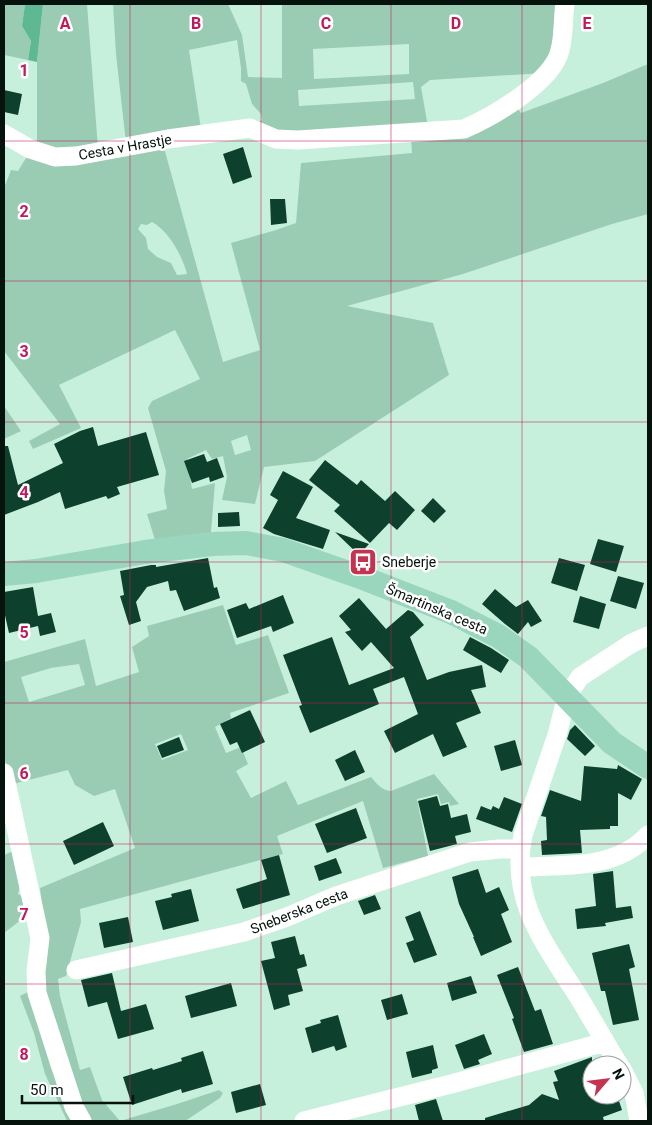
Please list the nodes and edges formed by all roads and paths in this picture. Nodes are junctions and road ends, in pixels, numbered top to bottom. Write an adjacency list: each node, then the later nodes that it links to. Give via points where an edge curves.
1 (566, 4): 2 (street, Cesta v Hrastje, via 560,51 551,70 500,110 464,129 298,140 276,139 250,128 55,157)
2 (4, 134)
3 (4, 574): 5 (main road, Šmartinska cesta, via 203,545 246,544 282,550 451,612 498,636 528,656)
4 (648, 636): 5 (street, via 580,677)
5 (566, 696): 6 (main road, Šmartinska cesta, via 612,743); 9 (street, via 557,735 523,835)
6 (648, 767)
7 (4, 773): 15 (street, via 40,938 37,993 74,1107)
8 (648, 835): 9 (street, Sneberska cesta, via 629,850 592,863)
9 (520, 858): 10 (street, Sneberska cesta, via 499,849 470,852 336,896 244,932); 11 (street, via 520,882 529,916)
10 (76, 970)
11 (605, 1042): 12 (street); 16 (street)
12 (613, 1055)
13 (632, 1081): 14 (street)
14 (641, 1092): 17 (street)
15 (82, 1121)
16 (304, 1121)
17 (639, 1121)

